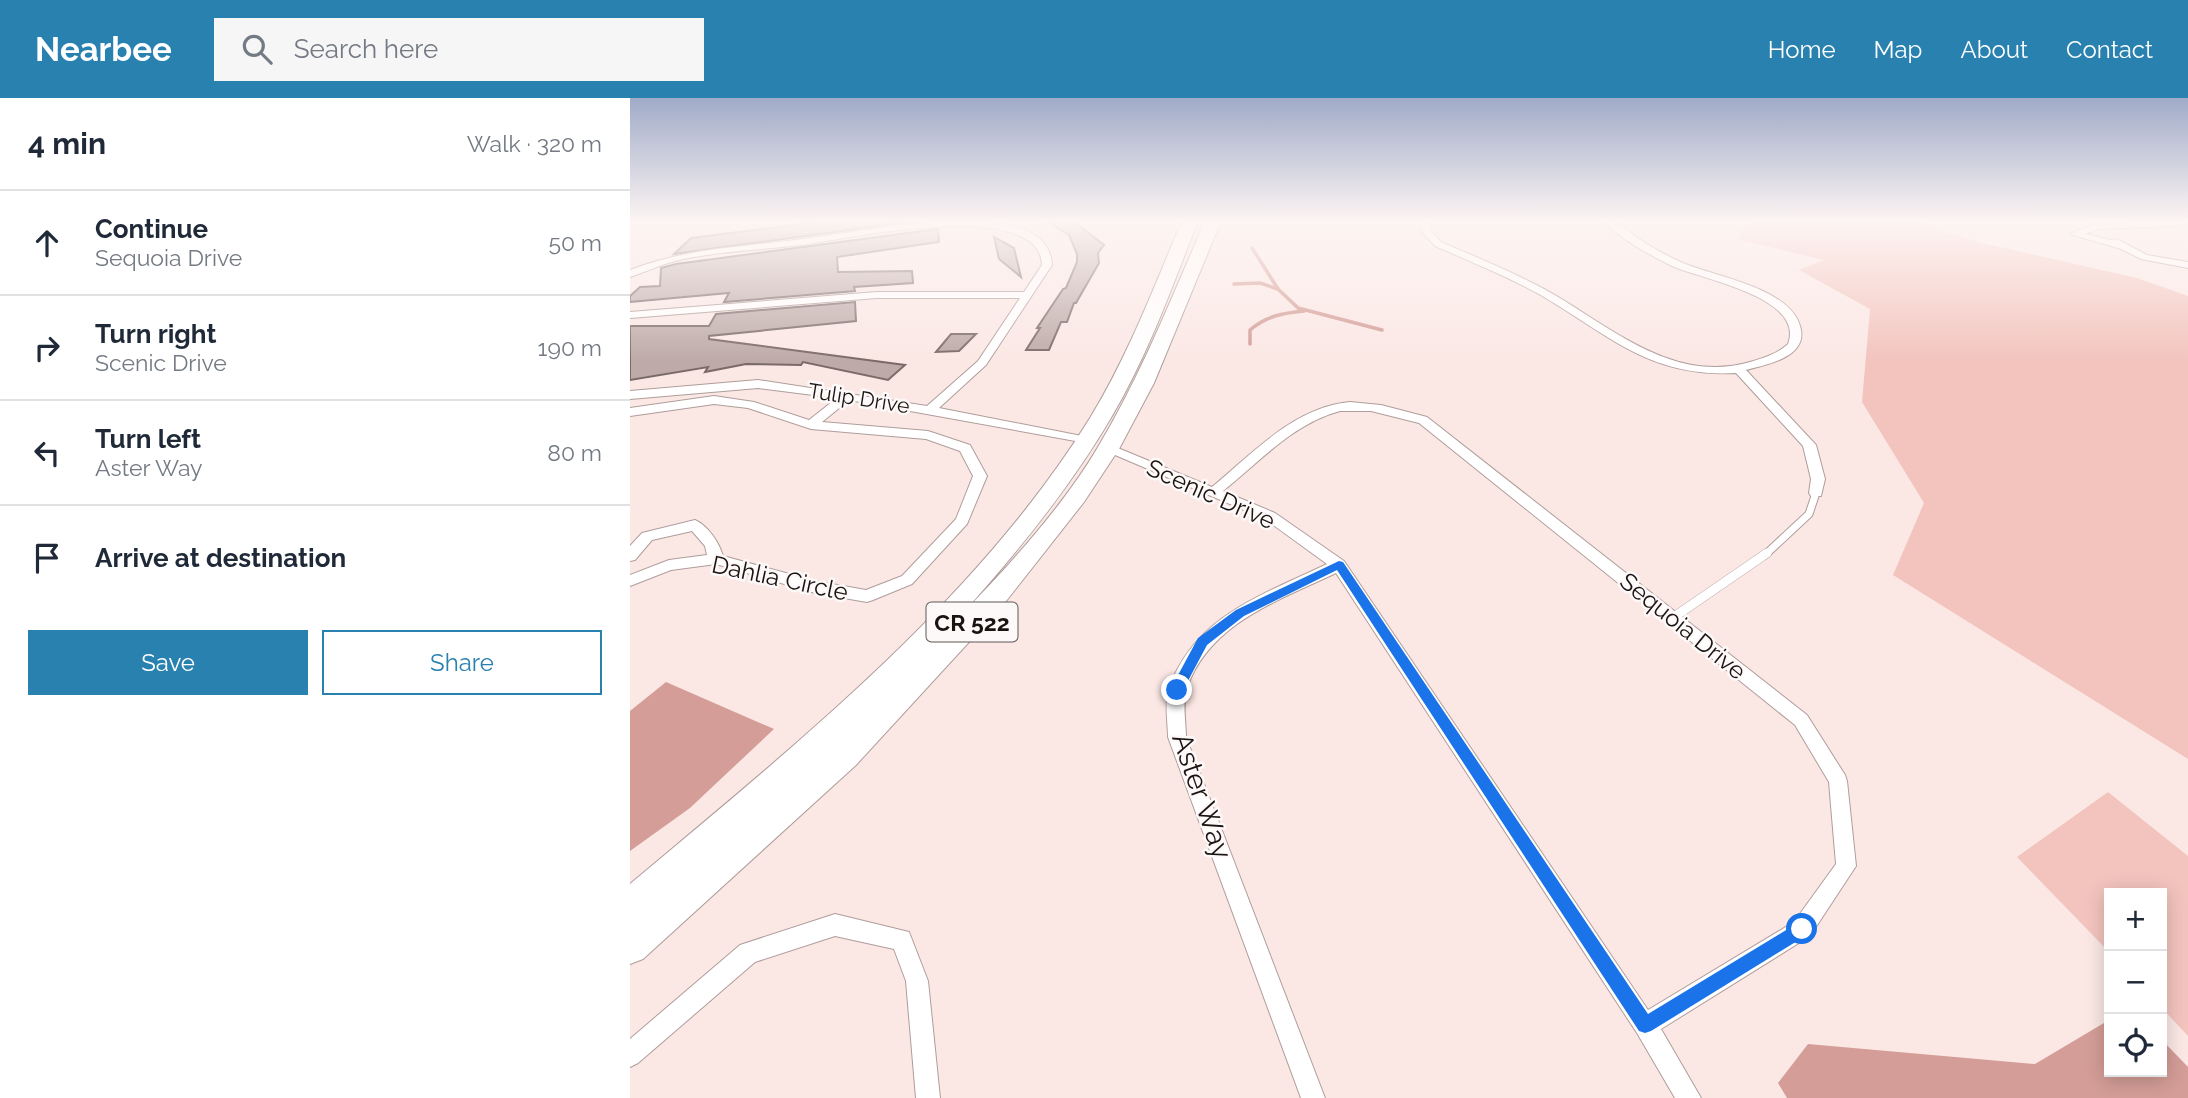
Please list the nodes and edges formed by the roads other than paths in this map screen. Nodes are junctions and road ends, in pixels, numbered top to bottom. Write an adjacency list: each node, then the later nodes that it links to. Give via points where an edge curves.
1 (1045, 268): 6 (street)
2 (1171, 268): 14 (main road, CR 522)
3 (1193, 268): 14 (main road, CR 522, via 1144,383)
4 (1490, 268): 8 (street, via 1541,291 1650,358 1685,368)
5 (1685, 268): 8 (street, via 1768,298 1792,318 1797,338 1792,347)
6 (1028, 295): 7 (street, via 877,295); 11 (street, via 982,363)
7 (630, 315)
8 (1738, 369): 16 (street, via 1809,445 1818,480)
9 (630, 395): 10 (street, Tulip Drive, via 758,384)
10 (847, 396): 11 (street, Tulip Drive); 13 (street)
11 (930, 410): 14 (street, Tulip Drive)
12 (630, 412): 13 (street, Dahlia Circle, via 714,400 750,405)
13 (811, 425): 18 (street, Dahlia Circle, via 928,435 965,448 980,476 962,521 907,580 867,596 815,587)
14 (1098, 445): 15 (street, Scenic Drive); 22 (main road, CR 522, via 902,660 754,799); 23 (main road, CR 522, via 1076,497 994,598 845,757)
15 (1215, 491): 19 (street, Scenic Drive, via 1270,516); 21 (street, Sequoia Drive, via 1304,420 1338,407 1386,409 1423,420)
16 (1816, 493): 21 (lane, via 1809,514 1770,551)
17 (630, 556): 18 (street, via 647,537 695,525 712,545)
18 (716, 559): 20 (street, Dahlia Circle, via 669,565)
19 (1339, 565): 24 (street, Scenic Drive); 27 (street, Aster Way, via 1240,613 1203,642 1177,690 1177,737)
20 (630, 581)
21 (1674, 617): 24 (street, Sequoia Drive, via 1801,720 1838,781 1846,866 1802,929)
22 (630, 906)
23 (630, 946)
24 (1645, 1025): 28 (street, Scenic Drive)
25 (630, 1055): 26 (street, via 748,953 835,925 901,940 917,981)
26 (928, 1098)
27 (1313, 1098)
28 (1689, 1098)

